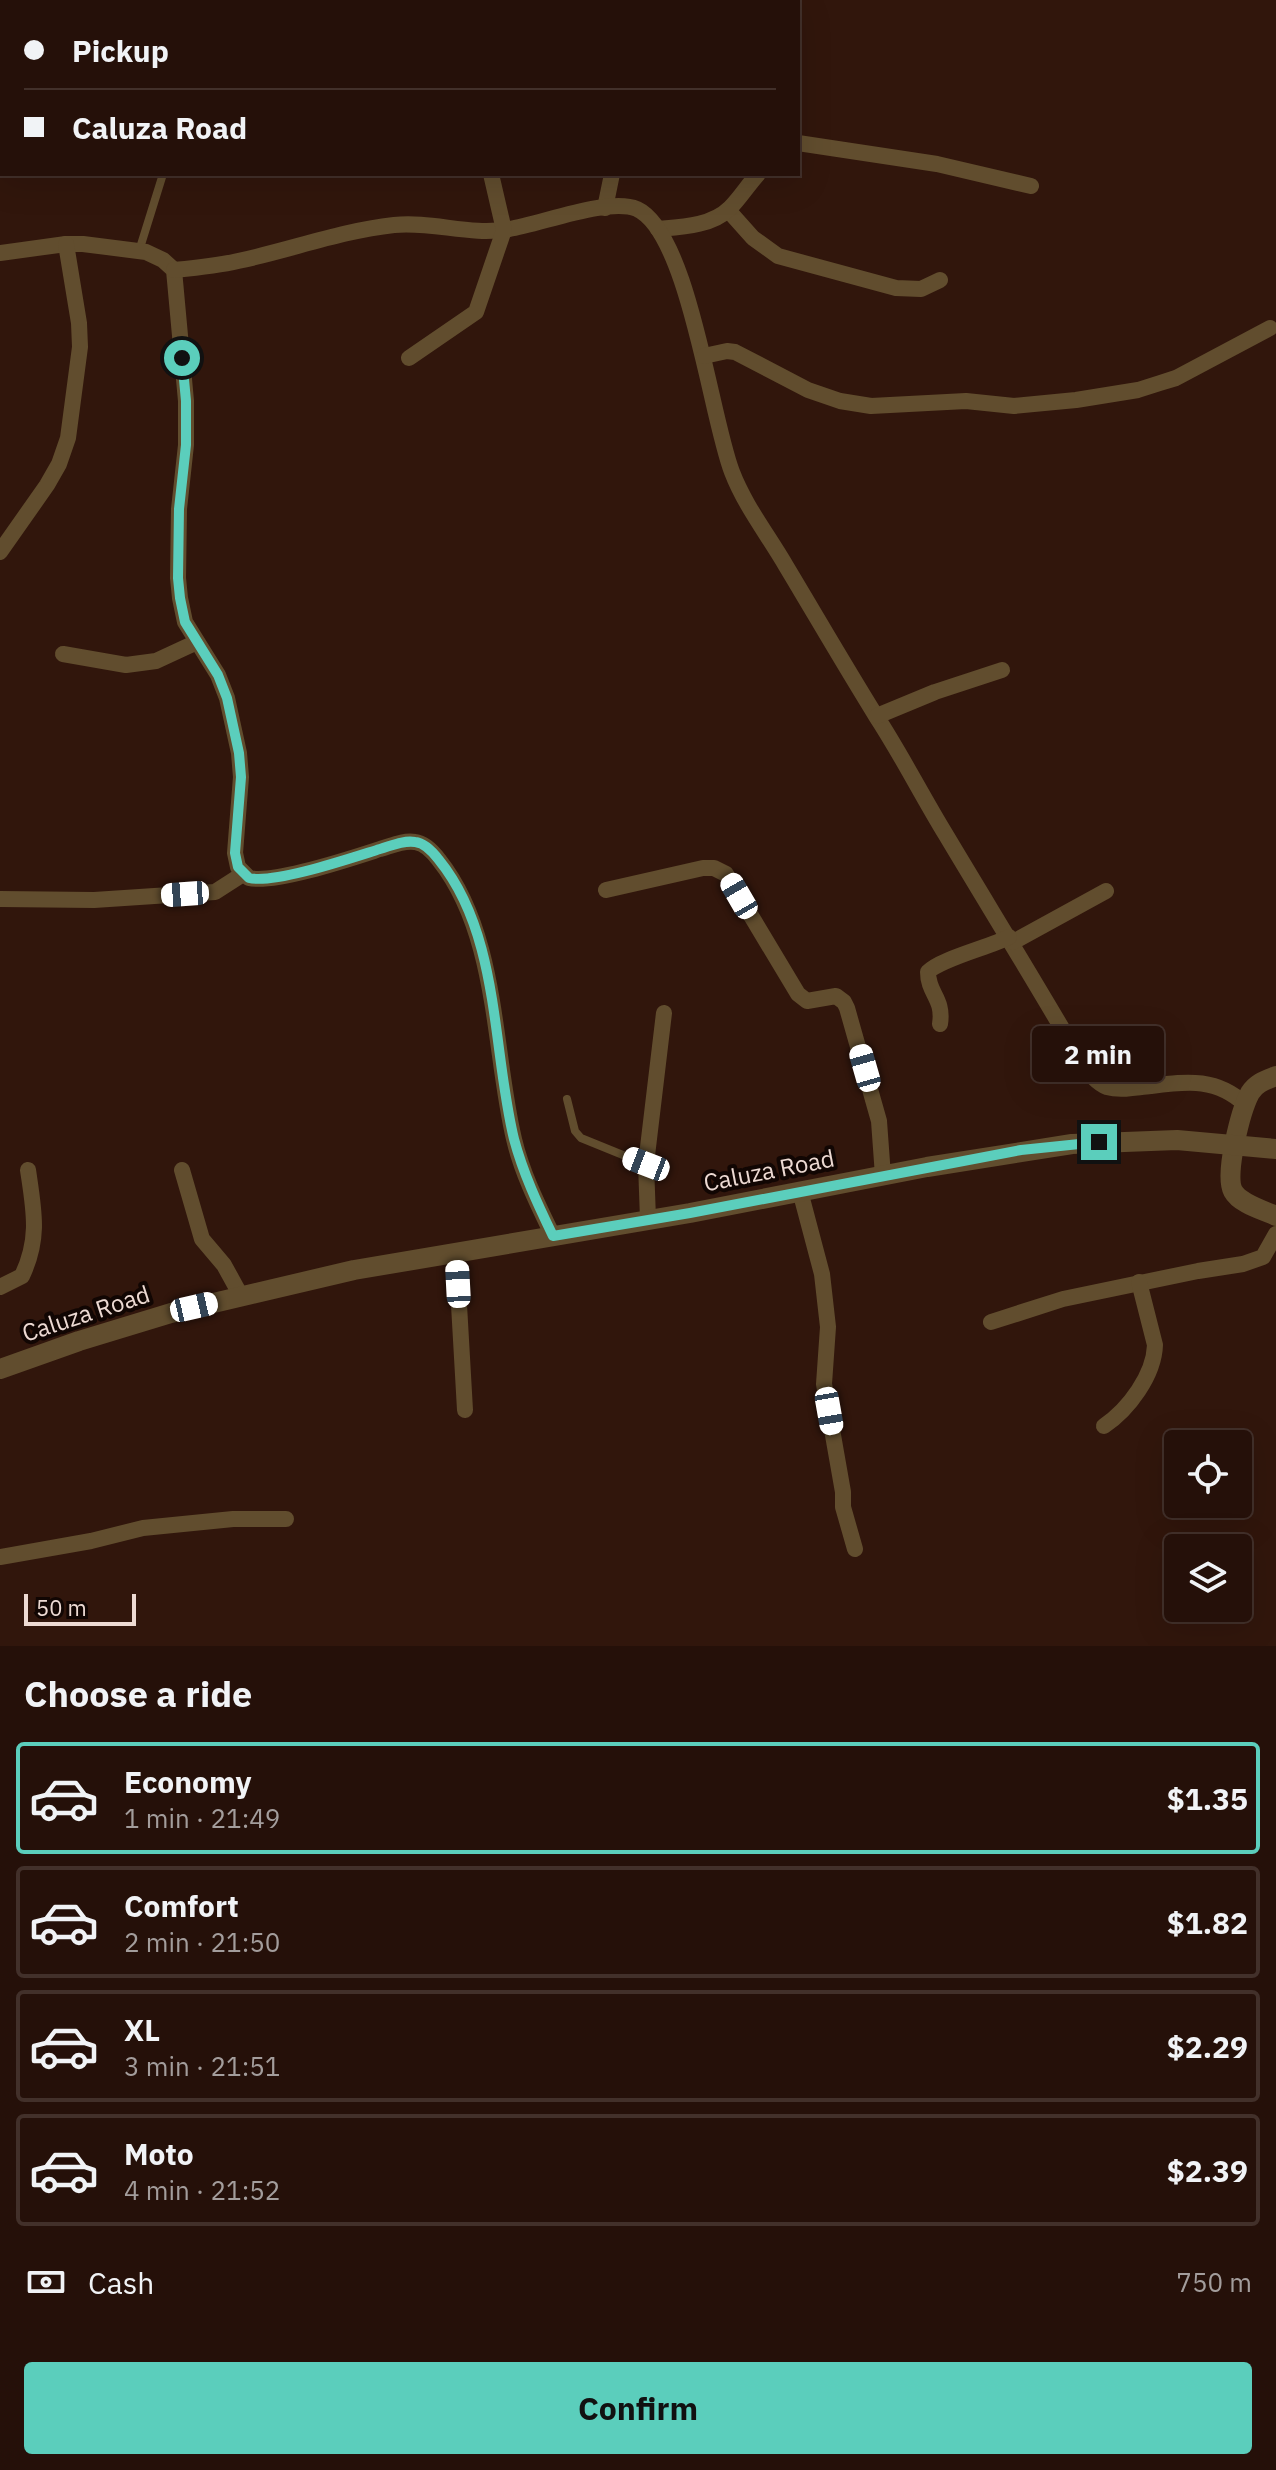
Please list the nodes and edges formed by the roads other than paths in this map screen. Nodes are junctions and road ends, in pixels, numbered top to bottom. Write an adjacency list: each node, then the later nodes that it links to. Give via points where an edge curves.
1 (800, 143): 6 (street, via 937,164)
2 (162, 176): 12 (lane)
3 (491, 176): 10 (street)
4 (612, 176): 7 (street)
5 (756, 176): 8 (street)
6 (1031, 186)
7 (605, 208): 9 (street, via 632,207); 10 (street)
8 (728, 210): 9 (street, via 696,225); 15 (street, via 778,256 896,288 921,289)
9 (658, 229): 17 (street)
10 (504, 230): 14 (street, via 419,223 383,226 240,261); 18 (street, via 476,312)
11 (66, 244): 12 (street); 13 (street); 19 (street, via 80,347 68,438 47,485)
12 (139, 251): 14 (street)
13 (0, 253)
14 (174, 270): 20 (street, via 186,401 178,578 185,622)
15 (940, 280)
16 (1270, 328): 17 (street, via 1176,378 1138,390 1014,406 966,401 871,406 840,401 735,352)
17 (704, 356): 23 (street, via 737,484)
18 (409, 358)
19 (0, 552)
20 (197, 642): 21 (street, via 156,661 126,665); 24 (street, via 218,675 234,729 241,777 235,853)
21 (63, 654)
22 (1002, 670): 23 (street)
23 (877, 716): 28 (street)
24 (243, 874): 27 (street, via 215,892 94,900); 44 (street, via 265,880 414,841 435,855 466,904 477,934 515,1142)
25 (606, 890): 39 (street, via 703,868 726,874 798,994 807,1001 836,996 844,1002 879,1121)
26 (1106, 891): 28 (street)
27 (0, 899)
28 (1011, 940): 30 (street, via 928,972 940,1003); 33 (street, via 1095,1079 1116,1088 1216,1085)
29 (664, 1013): 36 (street)
30 (940, 1024)
31 (1276, 1076): 33 (street, via 1258,1084)
32 (567, 1099): 36 (lane, via 581,1138)
33 (1246, 1105): 34 (street)
34 (1235, 1144): 35 (street, Caluza Road); 39 (street, Caluza Road, via 1072,1144); 41 (street, via 1231,1189)
35 (1276, 1149)
36 (646, 1164): 42 (street)
37 (28, 1170): 47 (street, via 32,1255 22,1276)
38 (182, 1170): 48 (street, via 202,1239)
39 (883, 1176): 40 (street, Caluza Road)
40 (800, 1191): 42 (street, Caluza Road); 54 (street, via 822,1274 828,1327 824,1384 843,1507)
41 (1276, 1216)
42 (648, 1219): 44 (street, Caluza Road)
43 (1276, 1234): 46 (street, via 1263,1257 1255,1260)
44 (553, 1236): 45 (street, Caluza Road)
45 (456, 1252): 48 (street, Caluza Road); 51 (street)
46 (1139, 1282): 49 (street); 52 (street, via 1154,1355 1138,1392)
47 (0, 1287)
48 (241, 1296): 50 (street, Caluza Road)
49 (991, 1322)
50 (0, 1369)
51 (465, 1410)
52 (1104, 1426)
53 (286, 1519): 55 (street, via 143,1528)
54 (855, 1549)
55 (0, 1557)

